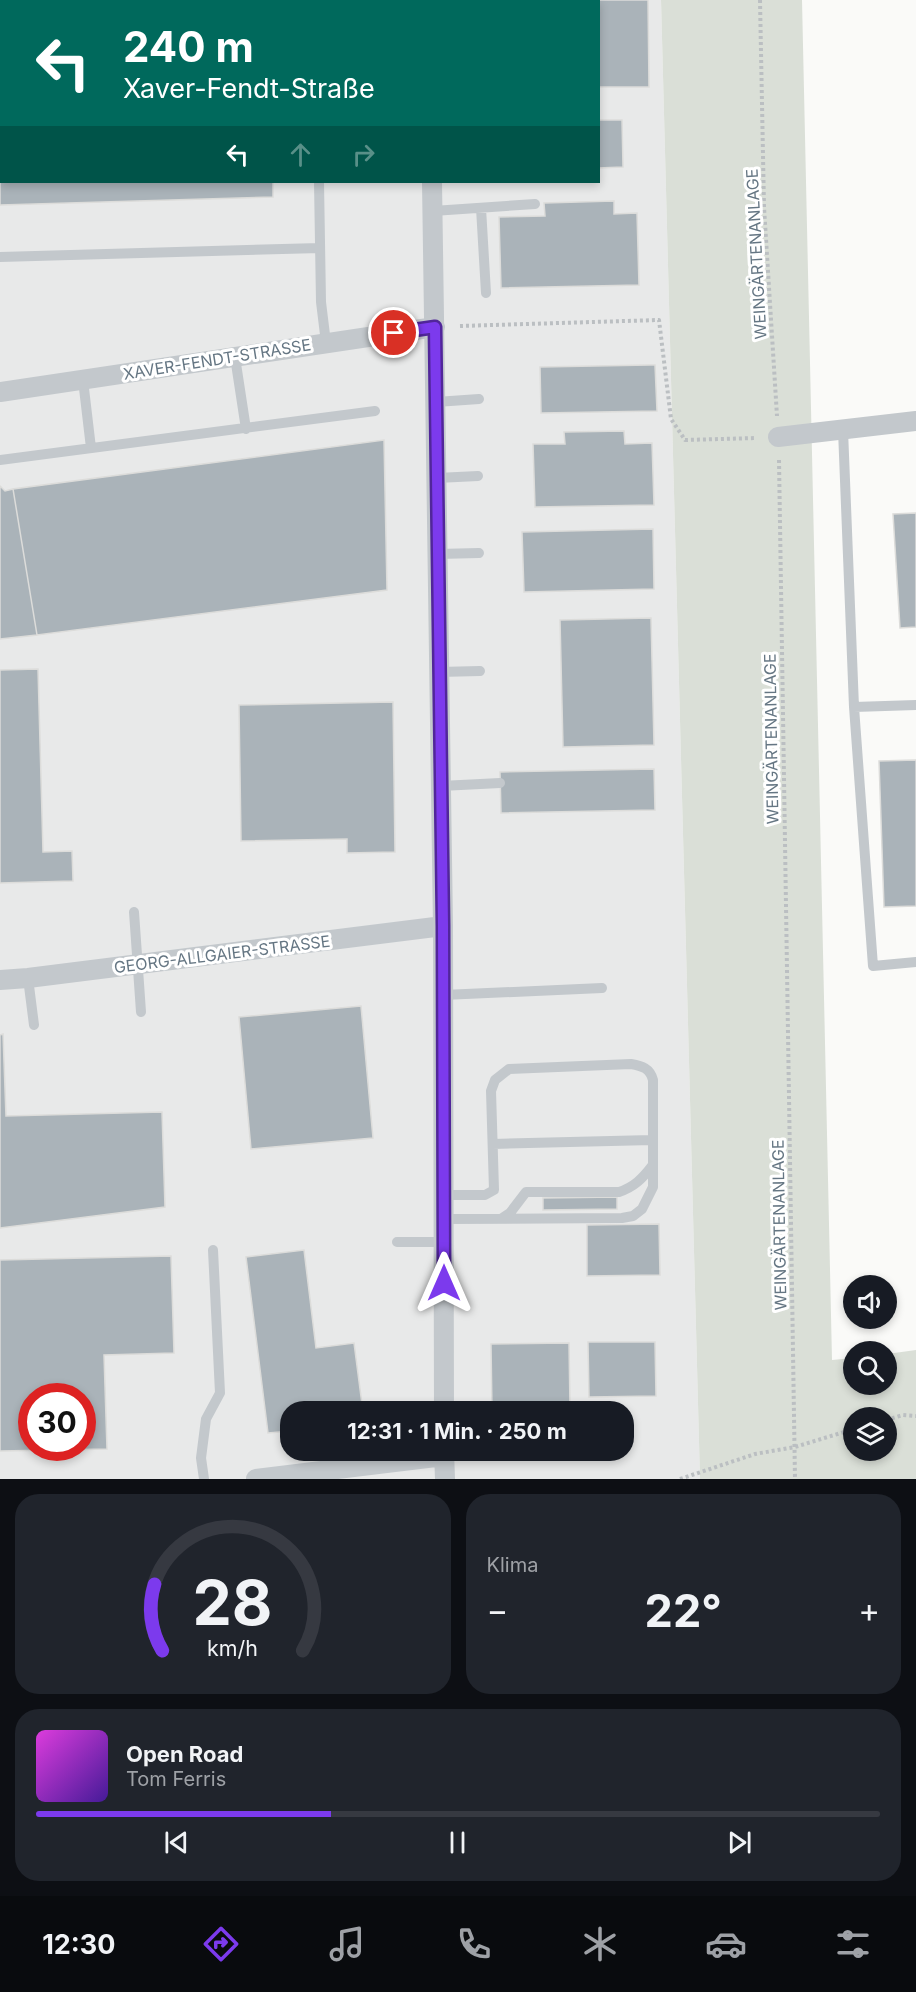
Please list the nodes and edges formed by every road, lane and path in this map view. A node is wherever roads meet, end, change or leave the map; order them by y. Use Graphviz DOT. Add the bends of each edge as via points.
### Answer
graph roads {
  1 [pos="760,0"];
  2 [pos="319,183"];
  3 [pos="432,183"];
  4 [pos="535,204"];
  5 [pos="481,208"];
  6 [pos="433,211"];
  7 [pos="320,248"];
  8 [pos="0,257"];
  9 [pos="486,294"];
  10 [pos="460,326"];
  11 [pos="435,327"];
  12 [pos="326,343"];
  13 [pos="235,357"];
  14 [pos="82,380"];
  15 [pos="0,392"];
  16 [pos="479,399"];
  17 [pos="436,402"];
  18 [pos="375,411"];
  19 [pos="916,421"];
  20 [pos="246,429"];
  21 [pos="843,430"];
  22 [pos="778,437"];
  23 [pos="91,448"];
  24 [pos="0,460"];
  25 [pos="478,476"];
  26 [pos="437,478"];
  27 [pos="479,553"];
  28 [pos="438,554"];
  29 [pos="480,671"];
  30 [pos="440,672"];
  31 [pos="916,705"];
  32 [pos="854,706"];
  33 [pos="500,783"];
  34 [pos="441,786"];
  35 [pos="134,912"];
  36 [pos="443,926"];
  37 [pos="916,962"];
  38 [pos="136,964"];
  39 [pos="28,978"];
  40 [pos="0,980"];
  41 [pos="602,988"];
  42 [pos="443,995"];
  43 [pos="141,1012"];
  44 [pos="34,1025"];
  45 [pos="652,1140"];
  46 [pos="494,1144"];
  47 [pos="652,1166"];
  48 [pos="444,1195"];
  49 [pos="444,1219"];
  50 [pos="501,1219"];
  51 [pos="397,1242"];
  52 [pos="444,1242"];
  53 [pos="213,1250"];
  54 [pos="444,1401"];
  55 [pos="916,1416"];
  56 [pos="897,1417"];
  57 [pos="843,1432"];
  58 [pos="795,1447"];
  59 [pos="359,1461"];
  60 [pos="444,1461"];
  61 [pos="204,1479"];
  62 [pos="256,1479"];
  63 [pos="445,1479"];
  64 [pos="680,1479"];
  65 [pos="795,1479"];
  1 -- 22 [label="path, WEINGÄRTENANLAGE" via="764,207"];
  2 -- 7 [label="lane"];
  3 -- 6 [label="street"];
  4 -- 5 [label="lane"];
  5 -- 6 [label="lane"];
  5 -- 9 [label="lane"];
  6 -- 11 [label="street"];
  7 -- 8 [label="lane"];
  7 -- 12 [label="lane"];
  10 -- 22 [label="path" via="659,320 672,419 685,440"];
  11 -- 12 [label="street, XAVER-FENDT-STRASSE"];
  11 -- 17 [label="street"];
  12 -- 13 [label="street, XAVER-FENDT-STRASSE"];
  13 -- 14 [label="street, XAVER-FENDT-STRASSE"];
  13 -- 20 [label="lane"];
  14 -- 15 [label="street, XAVER-FENDT-STRASSE"];
  14 -- 23 [label="lane"];
  16 -- 17 [label="lane"];
  17 -- 26 [label="street"];
  18 -- 20 [label="lane"];
  19 -- 21 [label="street"];
  20 -- 23 [label="lane"];
  21 -- 22 [label="street"];
  21 -- 32 [label="lane"];
  22 -- 58 [label="path, WEINGÄRTENANLAGE"];
  23 -- 24 [label="lane"];
  25 -- 26 [label="lane"];
  26 -- 28 [label="street"];
  27 -- 28 [label="lane"];
  28 -- 30 [label="street"];
  29 -- 30 [label="lane"];
  30 -- 34 [label="street"];
  31 -- 32 [label="lane"];
  32 -- 37 [label="lane" via="873,966"];
  33 -- 34 [label="lane"];
  34 -- 36 [label="street"];
  35 -- 38 [label="lane"];
  36 -- 38 [label="street, GEORG-ALLGAIER-STRASSE"];
  36 -- 42 [label="street"];
  38 -- 39 [label="street, GEORG-ALLGAIER-STRASSE"];
  38 -- 43 [label="lane"];
  39 -- 40 [label="street, GEORG-ALLGAIER-STRASSE"];
  39 -- 44 [label="lane"];
  41 -- 42 [label="lane"];
  42 -- 48 [label="street"];
  45 -- 46 [label="lane"];
  45 -- 46 [label="lane" via="653,1080 646,1068 631,1064 509,1068 492,1085"];
  45 -- 47 [label="lane"];
  46 -- 48 [label="lane" via="494,1190 485,1195"];
  47 -- 50 [label="lane" via="637,1184 619,1192 526,1192"];
  47 -- 50 [label="lane" via="650,1197 633,1216"];
  48 -- 49 [label="street"];
  49 -- 50 [label="lane"];
  49 -- 52 [label="street"];
  51 -- 52 [label="lane"];
  52 -- 54 [label="street"];
  53 -- 61 [label="lane" via="220,1393 206,1419 201,1458"];
  55 -- 56 [label="path"];
  57 -- 58 [label="path"];
  58 -- 64 [label="path" via="755,1454"];
  58 -- 65 [label="path, WEINGÄRTENANLAGE"];
  59 -- 62 [label="street"];
  60 -- 63 [label="street"];
}
